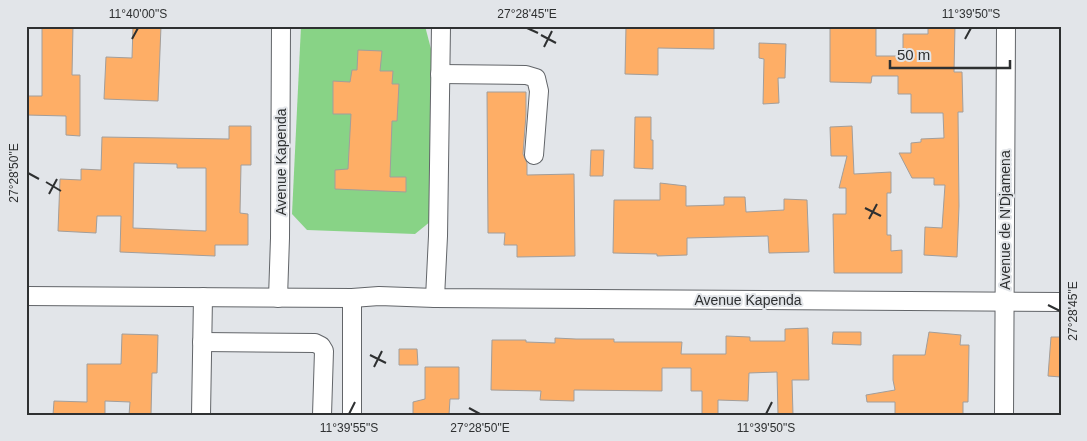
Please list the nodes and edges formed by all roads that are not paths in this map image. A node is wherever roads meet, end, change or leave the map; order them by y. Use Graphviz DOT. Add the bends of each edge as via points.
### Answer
graph roads {
  1 [pos="281,26"];
  2 [pos="441,26"];
  3 [pos="1006,26"];
  4 [pos="440,74"];
  5 [pos="534,155"];
  6 [pos="26,296"];
  7 [pos="203,297"];
  8 [pos="278,298"];
  9 [pos="352,298"];
  10 [pos="435,298"];
  11 [pos="1004,302"];
  12 [pos="1061,302"];
  13 [pos="202,342"];
  14 [pos="200,415"];
  15 [pos="322,415"];
  16 [pos="352,415"];
  17 [pos="1004,415"];
  1 -- 8 [label="street, Avenue Kapenda"];
  2 -- 4 [label="street"];
  3 -- 11 [label="street, Avenue de N'Djamena"];
  4 -- 5 [label="street" via="526,75 536,78"];
  4 -- 10 [label="street"];
  6 -- 7 [label="street, Avenue Kapenda"];
  7 -- 8 [label="street, Avenue Kapenda"];
  7 -- 13 [label="street"];
  8 -- 9 [label="street, Avenue Kapenda"];
  9 -- 10 [label="street, Avenue Kapenda"];
  9 -- 16 [label="street"];
  10 -- 11 [label="street, Avenue Kapenda"];
  11 -- 12 [label="street, Avenue Kapenda"];
  11 -- 17 [label="street, Avenue de N'Djamena"];
  13 -- 14 [label="street"];
  13 -- 15 [label="street" via="315,343 321,346 324,352"];
}
